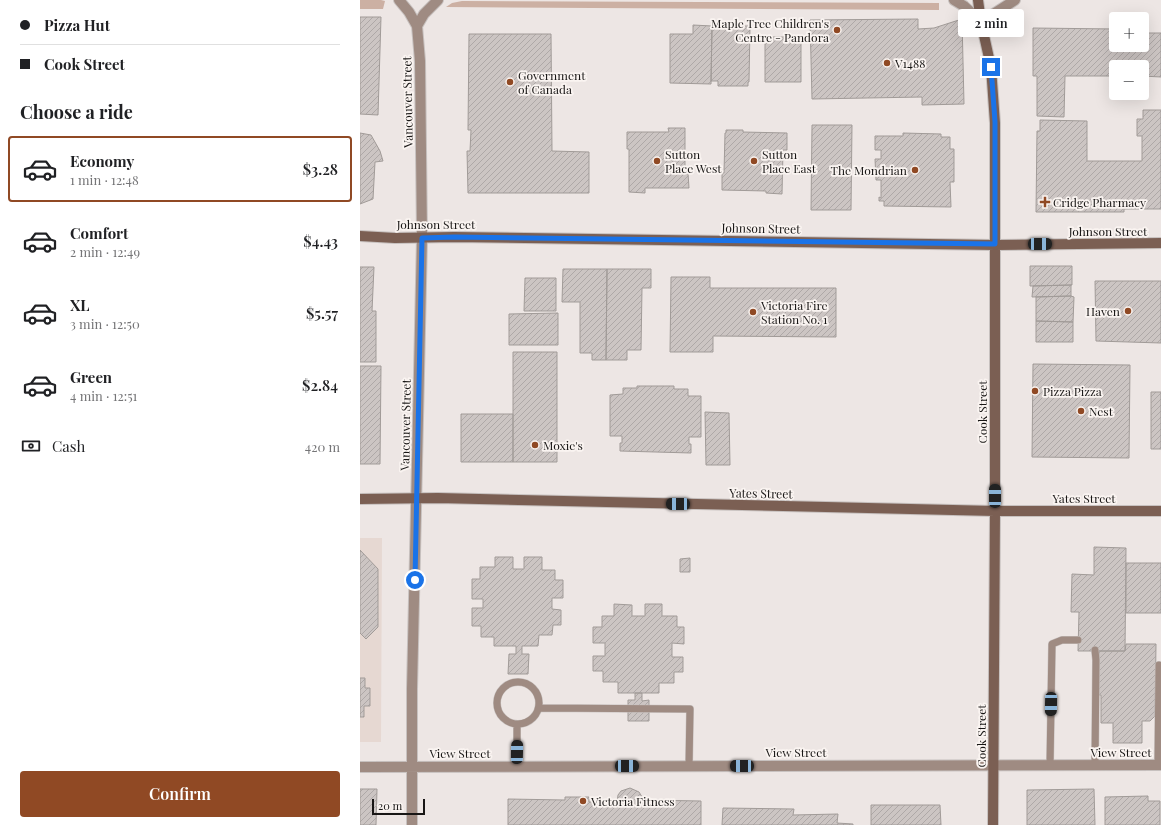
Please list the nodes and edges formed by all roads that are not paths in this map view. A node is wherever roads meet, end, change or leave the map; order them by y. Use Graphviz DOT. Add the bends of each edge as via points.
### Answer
graph roads {
  1 [pos="399,0"];
  2 [pos="438,0"];
  3 [pos="954,0"];
  4 [pos="978,0"];
  5 [pos="1015,0"];
  6 [pos="981,22"];
  7 [pos="417,26"];
  8 [pos="360,236"];
  9 [pos="422,238"];
  10 [pos="1161,243"];
  11 [pos="995,244"];
  12 [pos="417,498"];
  13 [pos="360,499"];
  14 [pos="995,511"];
  15 [pos="1161,511"];
  16 [pos="1078,640"];
  17 [pos="1094,650"];
  18 [pos="1159,665"];
  19 [pos="539,708"];
  20 [pos="517,725"];
  21 [pos="994,765"];
  22 [pos="1050,765"];
  23 [pos="1095,765"];
  24 [pos="1160,765"];
  25 [pos="411,766"];
  26 [pos="517,766"];
  27 [pos="689,766"];
  28 [pos="360,767"];
  29 [pos="412,825"];
  30 [pos="993,825"];
  1 -- 7 [label="street"];
  2 -- 7 [label="street" via="424,14"];
  3 -- 6 [label="street"];
  4 -- 6 [label="main road, Cook Street"];
  5 -- 6 [label="street"];
  6 -- 11 [label="main road, Cook Street" via="991,67 995,122"];
  7 -- 9 [label="street, Vancouver Street" via="420,61"];
  8 -- 9 [label="main road, Johnson Street"];
  9 -- 11 [label="main road, Johnson Street"];
  9 -- 12 [label="street, Vancouver Street"];
  10 -- 11 [label="main road, Johnson Street"];
  11 -- 14 [label="main road, Cook Street"];
  12 -- 13 [label="main road, Yates Street"];
  12 -- 14 [label="main road, Yates Street"];
  12 -- 25 [label="street, Vancouver Street"];
  14 -- 15 [label="main road, Yates Street"];
  14 -- 21 [label="main road, Cook Street"];
  16 -- 22 [label="lane" via="1062,640 1052,644"];
  17 -- 23 [label="lane"];
  18 -- 24 [label="lane"];
  19 -- 20 [label="lane" via="530,721"];
  19 -- 20 [label="lane" via="539,697 531,686 518,682 504,687 497,700 499,714"];
  19 -- 27 [label="lane" via="690,709"];
  20 -- 26 [label="lane"];
  21 -- 22 [label="street, View Street"];
  21 -- 27 [label="street, View Street"];
  21 -- 30 [label="main road, Cook Street"];
  22 -- 23 [label="street, View Street"];
  23 -- 24 [label="street, View Street"];
  25 -- 26 [label="street, View Street"];
  25 -- 28 [label="street, View Street"];
  25 -- 29 [label="street, Vancouver Street"];
  26 -- 27 [label="street, View Street"];
}
